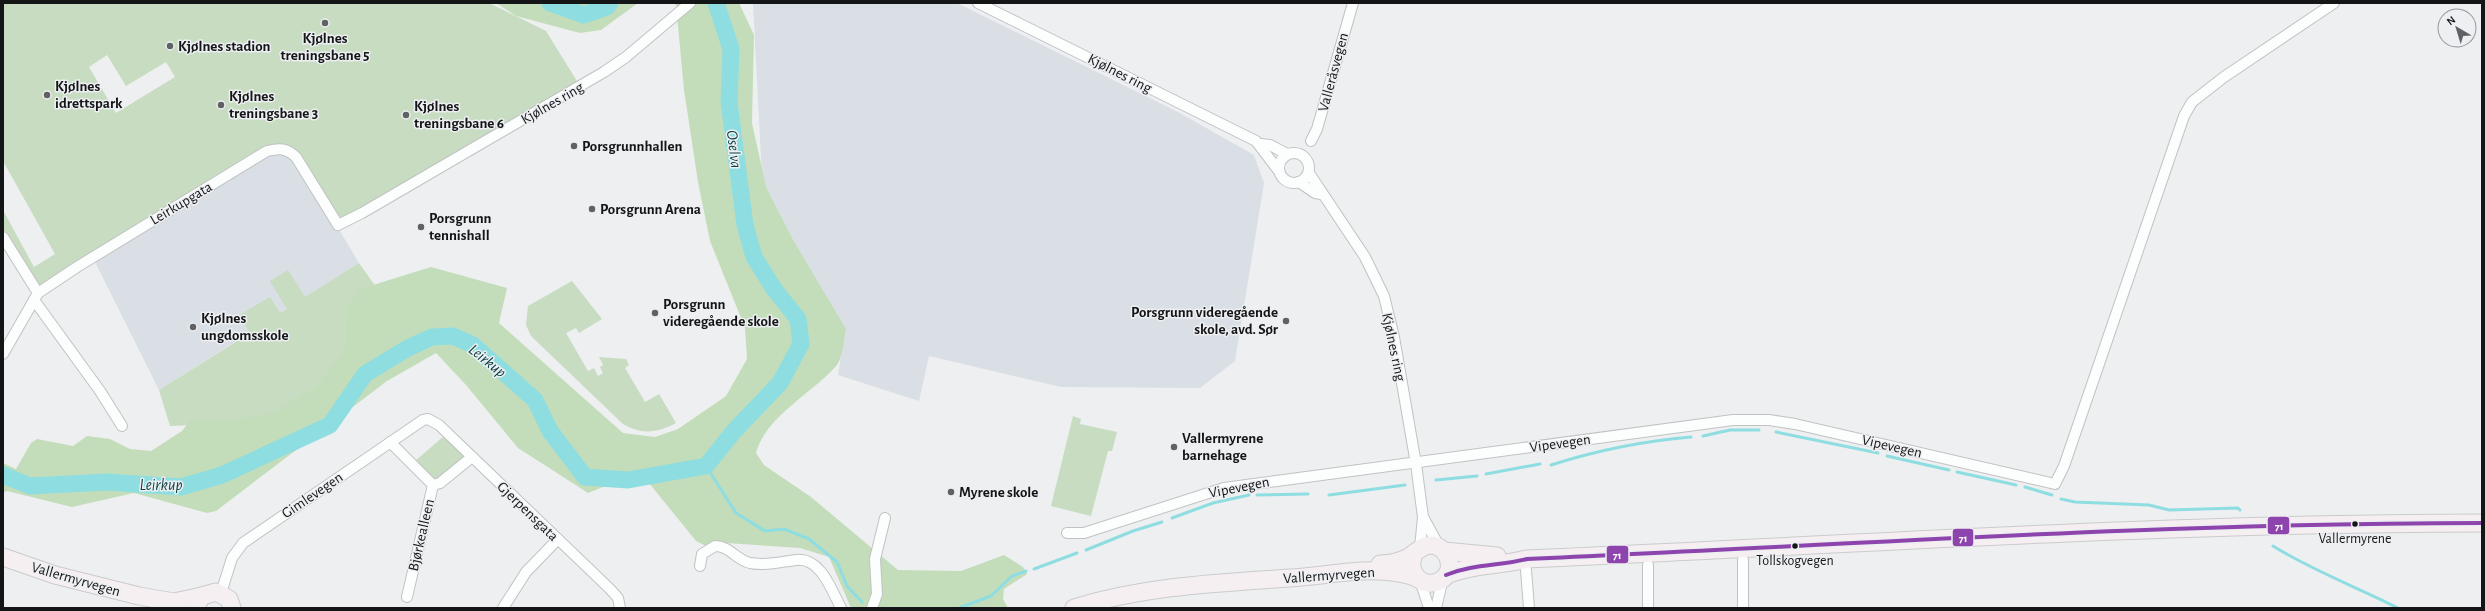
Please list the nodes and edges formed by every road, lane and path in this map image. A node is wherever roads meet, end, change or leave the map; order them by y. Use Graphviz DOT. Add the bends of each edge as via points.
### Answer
graph roads {
  1 [pos="690,3"];
  2 [pos="978,3"];
  3 [pos="1353,3"];
  4 [pos="2334,3"];
  5 [pos="1311,141"];
  6 [pos="1261,144"];
  7 [pos="1287,154"];
  8 [pos="1278,170"];
  9 [pos="1309,173"];
  10 [pos="1299,182"];
  11 [pos="1321,194"];
  12 [pos="362,213"];
  13 [pos="3,238"];
  14 [pos="36,296"];
  15 [pos="3,354"];
  16 [pos="428,419"];
  17 [pos="122,426"];
  18 [pos="390,442"];
  19 [pos="472,457"];
  20 [pos="1416,464"];
  21 [pos="432,484"];
  22 [pos="1423,516"];
  23 [pos="884,518"];
  24 [pos="2482,523"];
  25 [pos="1067,532"];
  26 [pos="558,539"];
  27 [pos="1442,549"];
  28 [pos="1417,551"];
  29 [pos="3,557"];
  30 [pos="1743,560"];
  31 [pos="1527,565"];
  32 [pos="1648,565"];
  33 [pos="700,566"];
  34 [pos="1445,576"];
  35 [pos="1418,579"];
  36 [pos="1241,580"];
  37 [pos="1130,596"];
  38 [pos="407,597"];
  39 [pos="199,602"];
  40 [pos="231,603"];
  41 [pos="179,605"];
  42 [pos="503,608"];
  43 [pos="620,608"];
  44 [pos="841,608"];
  45 [pos="872,608"];
  46 [pos="1074,608"];
  47 [pos="1101,608"];
  48 [pos="1429,608"];
  49 [pos="1436,608"];
  50 [pos="1529,608"];
  51 [pos="1648,608"];
  52 [pos="1743,608"];
  1 -- 12 [label="street, Kjølnes ring" via="626,57 604,72"];
  2 -- 6 [label="street, Kjølnes ring"];
  3 -- 5 [label="street, Valleråsvegen"];
  4 -- 20 [label="street, Vipevegen" via="2224,77 2192,102 2184,116 2064,466 2054,484 1834,432 1751,419 1717,421"];
  6 -- 7 [label="street, Kjølnes ring" via="1270,145"];
  6 -- 8 [label="street"];
  7 -- 8 [label="street" via="1279,162"];
  7 -- 9 [label="street" via="1304,156 1308,162"];
  8 -- 10 [label="street" via="1286,180 1292,183"];
  9 -- 10 [label="street"];
  9 -- 11 [label="street, Kjølnes ring"];
  10 -- 11 [label="street, Kjølnes ring"];
  11 -- 20 [label="street, Kjølnes ring" via="1338,213 1365,257 1384,296 1394,336"];
  12 -- 14 [label="street, Leirkupgata" via="338,225 296,157 288,150 277,148 267,151 174,207"];
  13 -- 14 [label="street"];
  14 -- 15 [label="street, Leirkupgata"];
  14 -- 17 [label="street"];
  16 -- 18 [label="street, Gimlevegen"];
  16 -- 19 [label="street, Gjerpensgata" via="439,425"];
  18 -- 21 [label="street, Bjørkealleen"];
  18 -- 40 [label="street, Gimlevegen" via="243,543 232,558"];
  19 -- 21 [label="street" via="440,483"];
  19 -- 26 [label="street, Gjerpensgata"];
  20 -- 22 [label="street, Kjølnes ring"];
  20 -- 25 [label="street, Vipevegen" via="1224,488 1084,533"];
  21 -- 38 [label="street, Bjørkealleen"];
  22 -- 27 [label="street, Kjølnes ring"];
  22 -- 28 [label="street, Kjølnes ring"];
  23 -- 45 [label="street" via="874,559 877,594"];
  24 -- 31 [label="main road" via="2374,523 2185,529"];
  26 -- 42 [label="street" via="526,572"];
  26 -- 43 [label="street, Gjerpensgata" via="614,593"];
  27 -- 28 [label="main road" via="1428,545"];
  27 -- 31 [label="main road"];
  27 -- 34 [label="main road" via="1449,562"];
  28 -- 35 [label="main road" via="1411,567"];
  28 -- 36 [label="main road, Vallermyrvegen" via="1386,564 1291,570"];
  29 -- 41 [label="main road, Vallermyrvegen" via="94,586"];
  30 -- 52 [label="street"];
  31 -- 34 [label="main road" via="1511,563 1468,567"];
  31 -- 50 [label="street"];
  32 -- 51 [label="street"];
  33 -- 44 [label="street" via="702,554 715,546 728,548 747,562 759,564 803,560 818,569"];
  34 -- 35 [label="main road" via="1432,583"];
  34 -- 49 [label="street"];
  35 -- 36 [label="main road, Vallermyrvegen" via="1387,571"];
  35 -- 48 [label="street"];
  36 -- 37 [label="main road, Vallermyrvegen" via="1183,586"];
  37 -- 46 [label="main road, Vallermyrvegen"];
  37 -- 47 [label="main road, Vallermyrvegen"];
  39 -- 40 [label="main road, Vallermyrvegen" via="211,592"];
  39 -- 41 [label="main road, Vallermyrvegen"];
}
